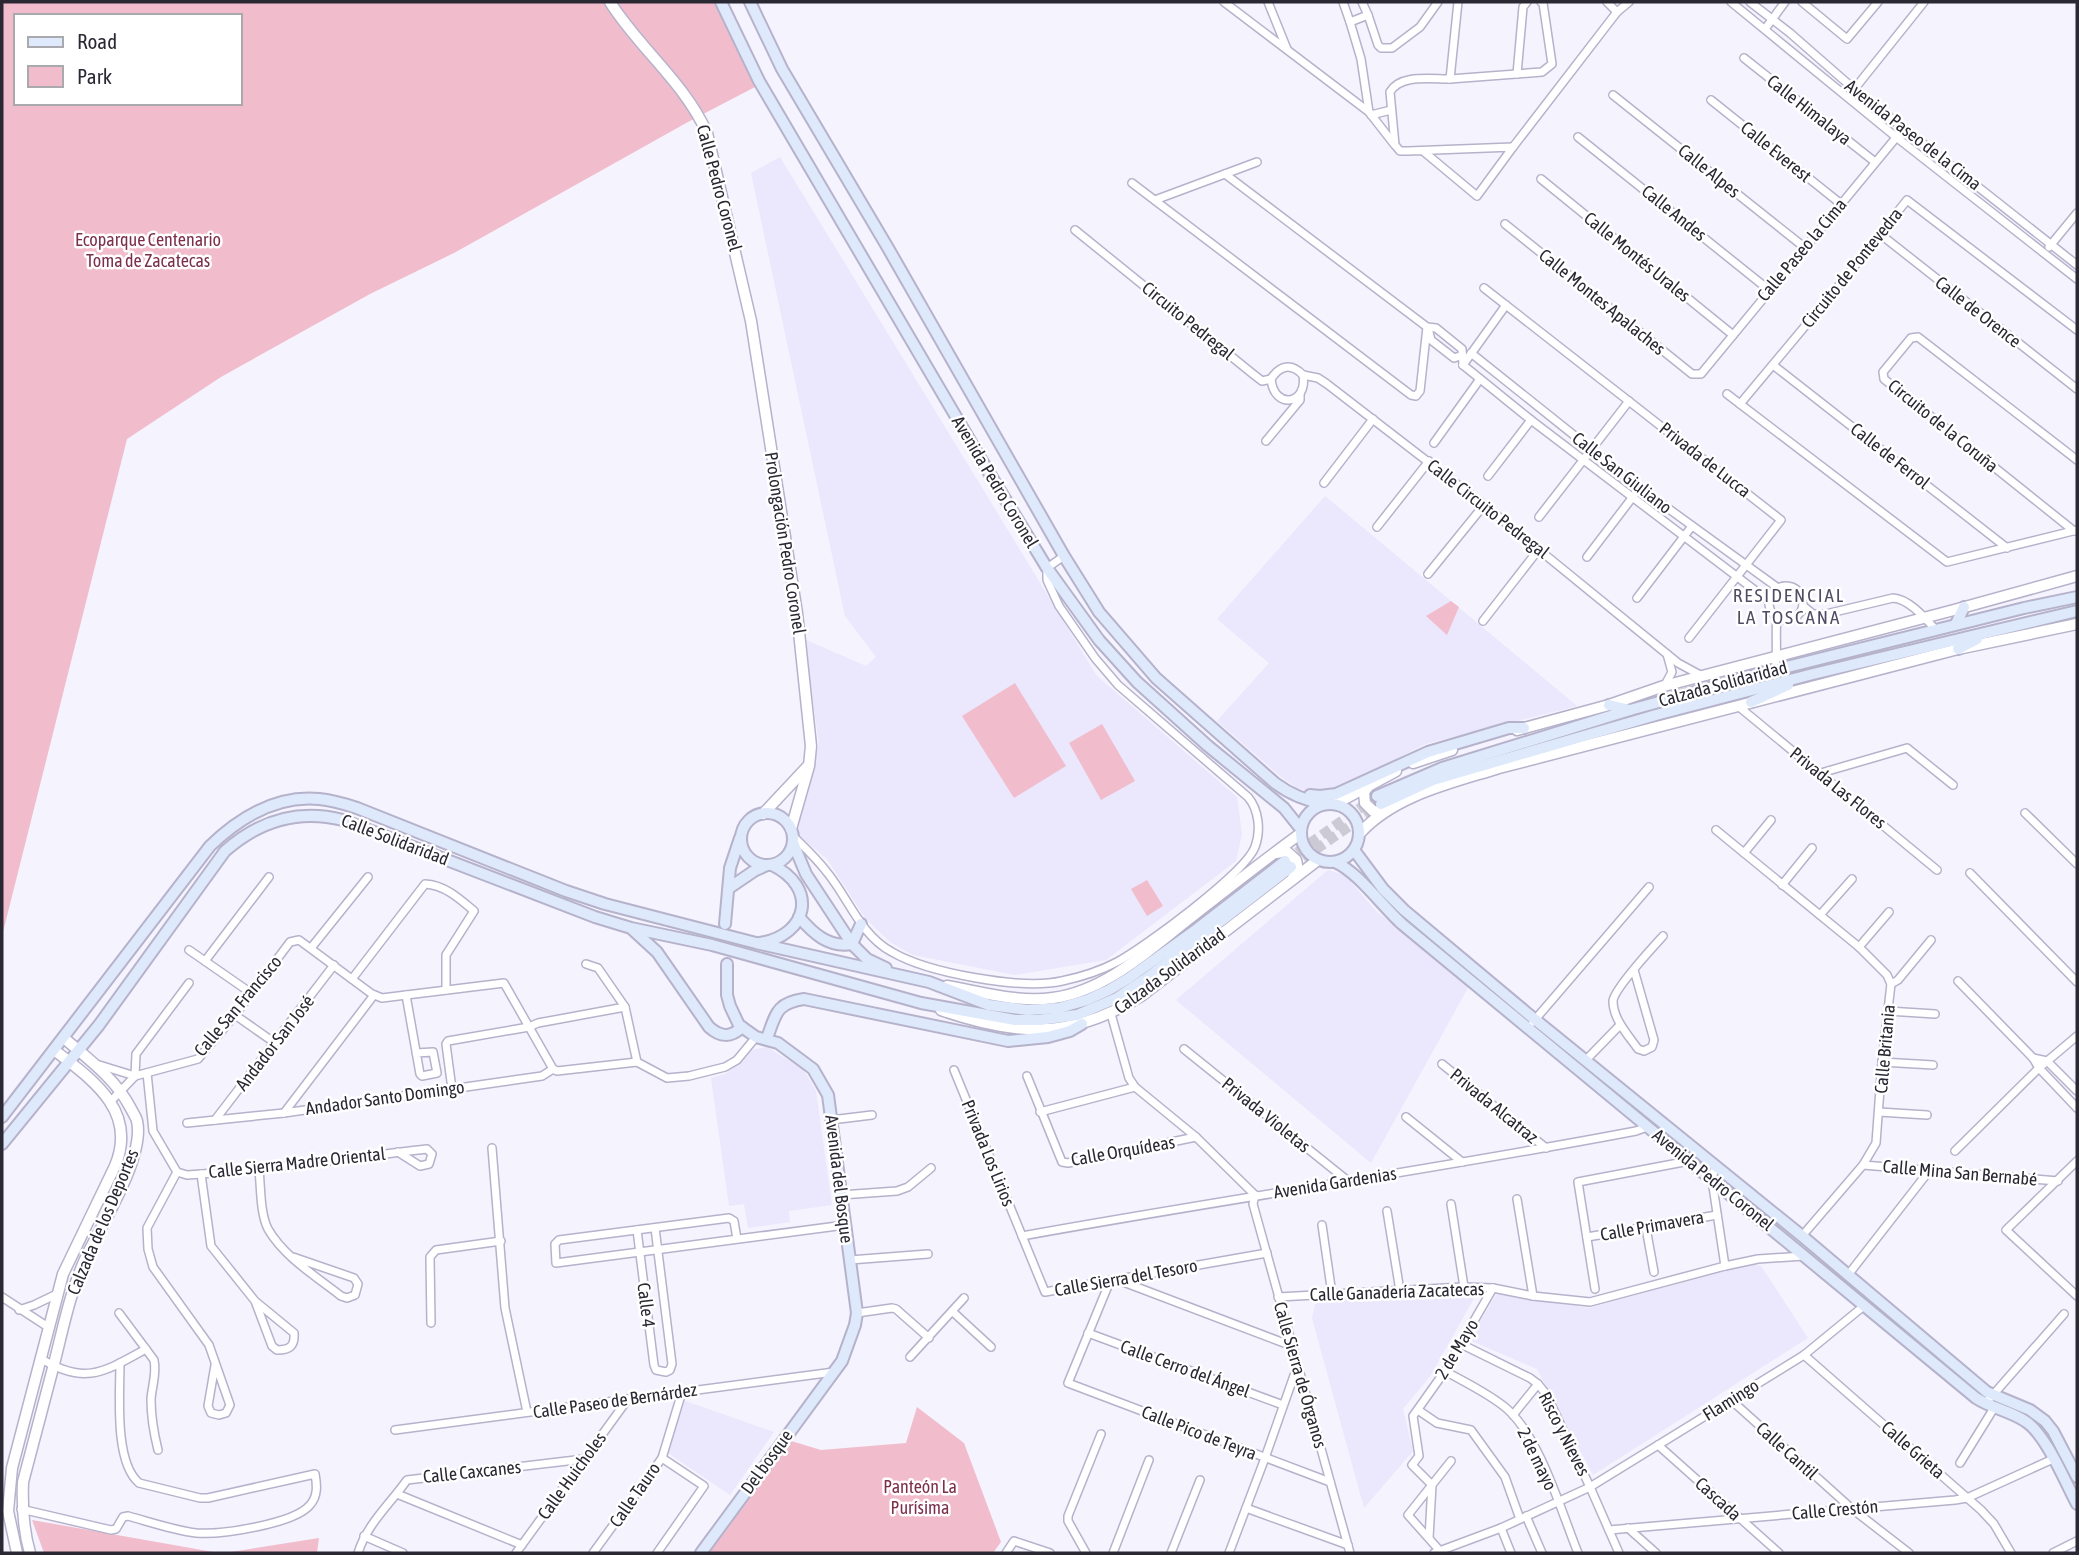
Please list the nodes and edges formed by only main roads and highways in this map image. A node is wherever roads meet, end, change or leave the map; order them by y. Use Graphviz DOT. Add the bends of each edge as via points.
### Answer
graph roads {
  1 [pos="721,2"];
  2 [pos="750,2"];
  3 [pos="2077,597"];
  4 [pos="1965,607"];
  5 [pos="2077,611"];
  6 [pos="1956,624"];
  7 [pos="1991,632"];
  8 [pos="1958,649"];
  9 [pos="1745,666"];
  10 [pos="1813,674"];
  11 [pos="1754,675"];
  12 [pos="1751,702"];
  13 [pos="1609,705"];
  14 [pos="1630,710"];
  15 [pos="1524,728"];
  16 [pos="1214,730"];
  17 [pos="1330,804"];
  18 [pos="1300,831"];
  19 [pos="742,832"];
  20 [pos="792,836"];
  21 [pos="1354,850"];
  22 [pos="1335,862"];
  23 [pos="770,865"];
  24 [pos="729,888"];
  25 [pos="799,917"];
  26 [pos="725,924"];
  27 [pos="861,924"];
  28 [pos="631,928"];
  29 [pos="756,943"];
  30 [pos="852,944"];
  31 [pos="727,964"];
  32 [pos="911,979"];
  33 [pos="929,982"];
  34 [pos="921,1003"];
  35 [pos="1532,1023"];
  36 [pos="1082,1024"];
  37 [pos="741,1027"];
  38 [pos="761,1037"];
  39 [pos="2,1117"];
  40 [pos="2,1144"];
  41 [pos="1918,1342"];
  42 [pos="834,1372"];
  43 [pos="2077,1477"];
  44 [pos="2077,1504"];
  45 [pos="701,1553"];
  1 -- 18 [label="main road, Avenida Pedro Coronel" via="759,82 1047,568 1099,640 1152,697 1284,808"];
  2 -- 16 [label="main road, Avenida Pedro Coronel" via="782,69 1099,612 1156,678"];
  3 -- 6 [label="main road, Calzada Solidaridad"];
  4 -- 6 [label="main road"];
  5 -- 7 [label="main road, Calzada Solidaridad"];
  6 -- 11 [label="main road, Calzada Solidaridad"];
  7 -- 8 [label="main road"];
  7 -- 10 [label="main road, Calzada Solidaridad"];
  9 -- 11 [label="main road"];
  10 -- 12 [label="main road"];
  10 -- 14 [label="main road, Calzada Solidaridad" via="1471,768 1381,804 1406,782 1442,768"];
  11 -- 14 [label="main road, Calzada Solidaridad"];
  13 -- 14 [label="main road"];
  15 -- 16 [label="main road" via="1435,749 1343,792 1321,796 1287,786 1226,734"];
  16 -- 17 [label="main road, Avenida Pedro Coronel" via="1283,790"];
  17 -- 18 [label="main road" via="1309,813"];
  17 -- 21 [label="main road" via="1350,811 1359,825"];
  18 -- 22 [label="main road" via="1305,847 1318,860"];
  19 -- 20 [label="main road" via="750,820 763,814 777,815"];
  19 -- 23 [label="main road" via="745,852 755,862"];
  19 -- 24 [label="main road" via="730,868"];
  20 -- 23 [label="main road" via="786,857"];
  20 -- 30 [label="main road" via="806,874"];
  21 -- 22 [label="main road"];
  21 -- 35 [label="main road, Avenida Pedro Coronel" via="1404,910"];
  22 -- 35 [label="main road, Avenida Pedro Coronel" via="1348,868 1387,911"];
  23 -- 24 [label="main road"];
  23 -- 25 [label="main road" via="794,879 802,901"];
  24 -- 26 [label="main road"];
  25 -- 29 [label="main road" via="783,936"];
  25 -- 30 [label="main road" via="821,939"];
  27 -- 30 [label="main road"];
  28 -- 34 [label="main road, Calle Solidaridad" via="712,945"];
  28 -- 37 [label="main road" via="657,952 709,1027 726,1035"];
  28 -- 40 [label="main road, Calle Solidaridad" via="343,820 317,815 287,817 253,831 225,851 99,1026"];
  29 -- 32 [label="main road, Calle Solidaridad"];
  29 -- 39 [label="main road, Calle Solidaridad" via="566,891 345,804 317,798 283,802 246,816 210,846"];
  30 -- 32 [label="main road" via="867,959"];
  31 -- 37 [label="main road" via="730,1006"];
  32 -- 33 [label="main road, Calle Solidaridad"];
  33 -- 34 [label="main road, Calzada Solidaridad" via="989,1005 1027,1010 1074,1004 1129,978 1288,864 1132,989 1090,1011 1015,1020"];
  35 -- 41 [label="main road, Avenida Pedro Coronel" via="1647,1127"];
  35 -- 41 [label="main road, Avenida Pedro Coronel" via="1586,1060 1802,1236"];
  36 -- 38 [label="main road" via="1048,1037 1008,1041 804,999 790,1001 777,1011"];
  37 -- 38 [label="main road, Avenida del Bosque"];
  38 -- 42 [label="main road, Avenida del Bosque" via="778,1043 813,1069 828,1095 857,1313"];
  41 -- 43 [label="main road, Avenida Pedro Coronel" via="1987,1392 2031,1410 2045,1421"];
  41 -- 44 [label="main road, Avenida Pedro Coronel" via="1990,1406 2037,1430"];
  42 -- 45 [label="main road, Del bosque"];
}
